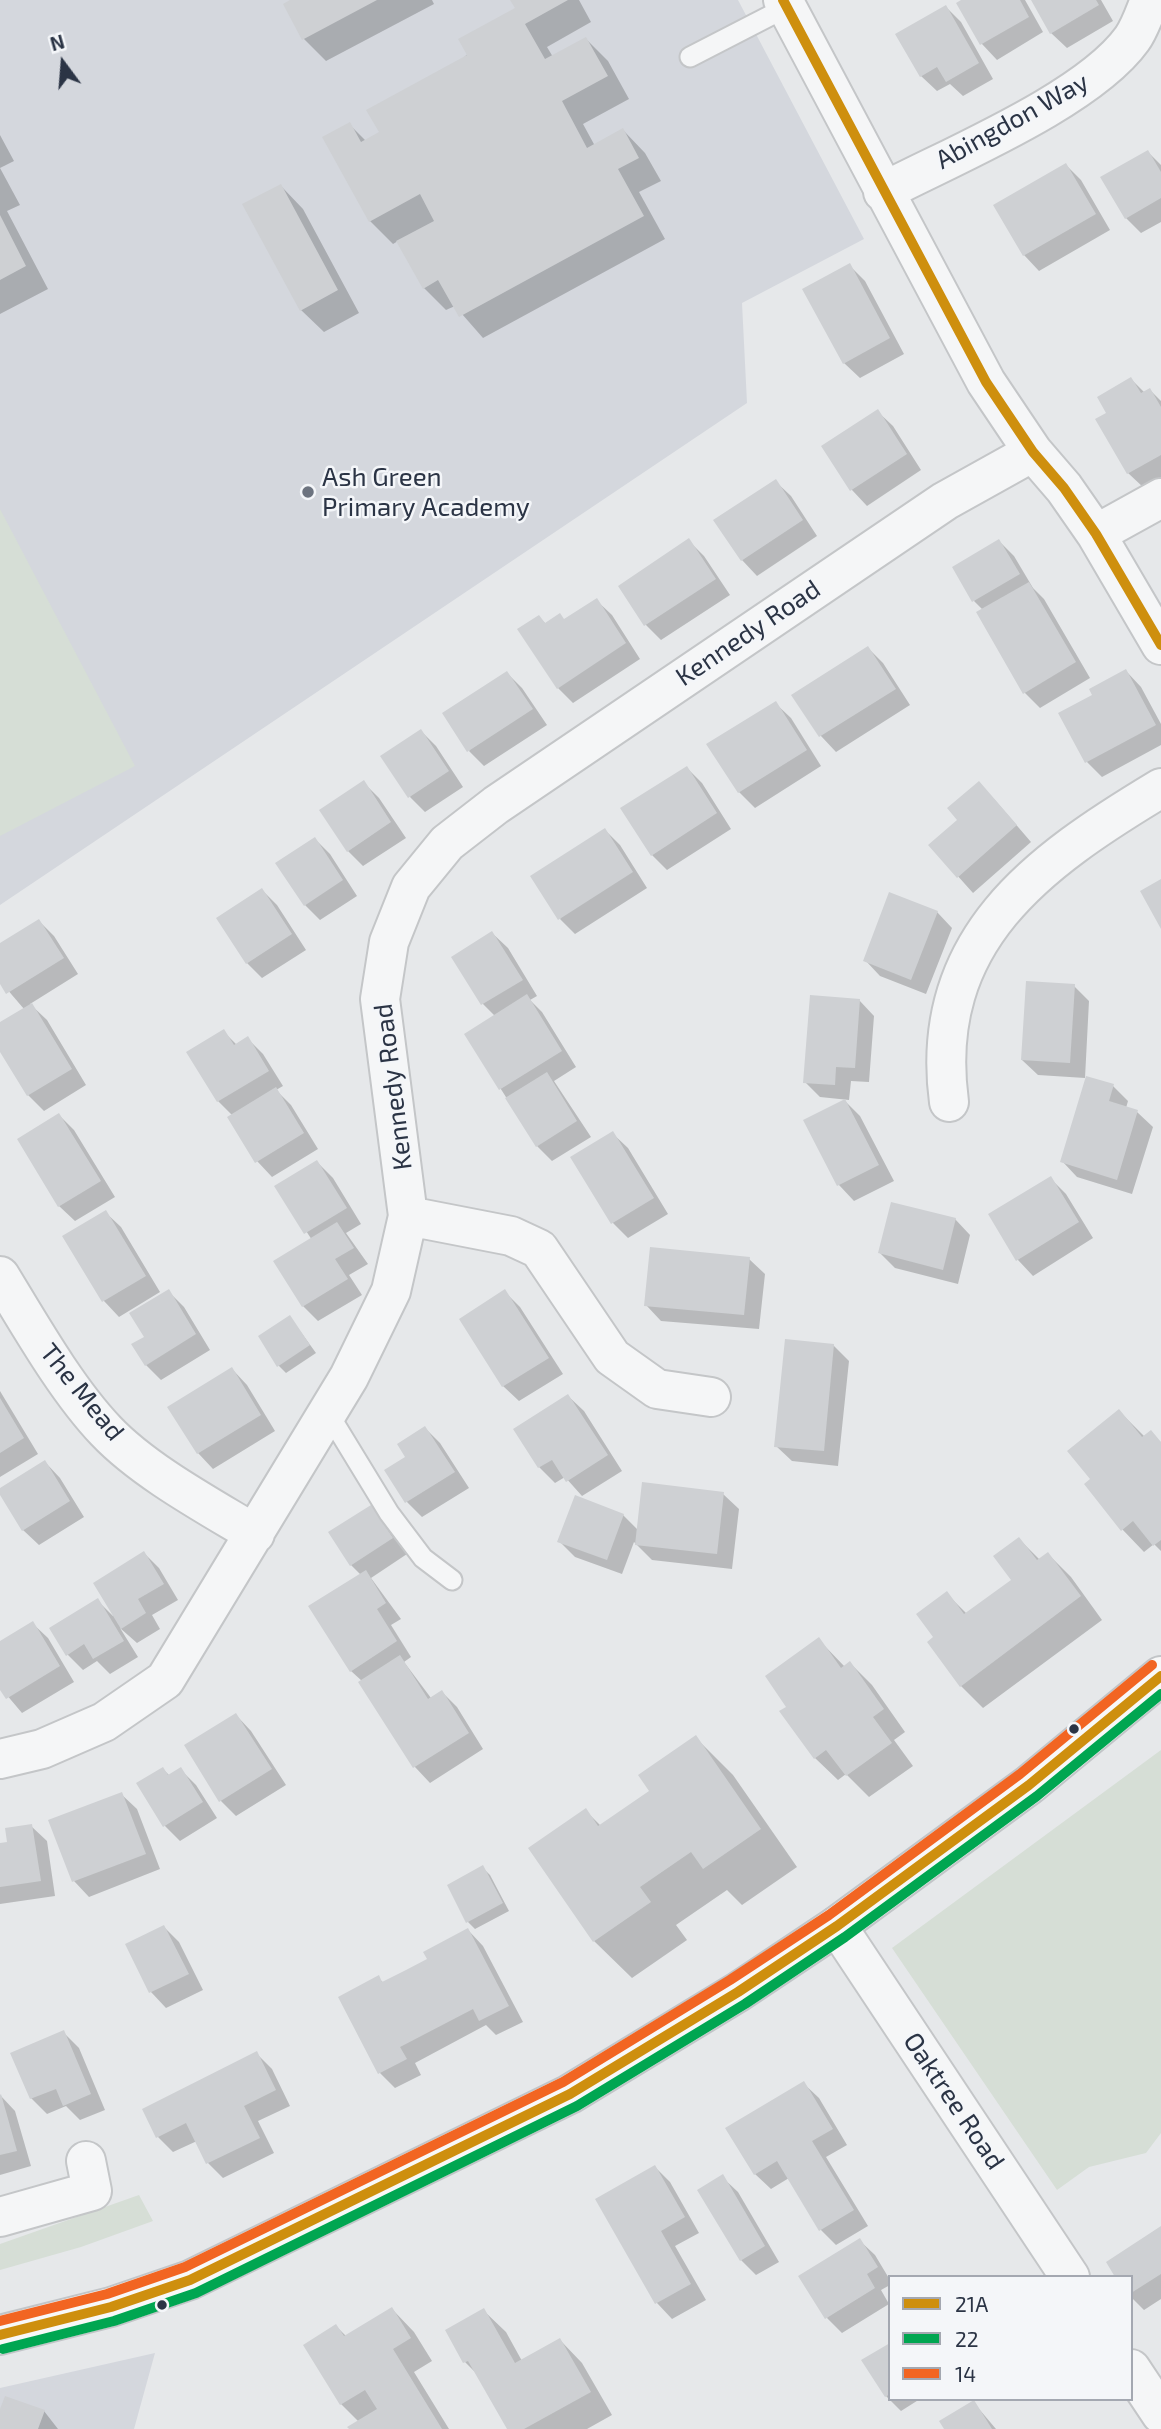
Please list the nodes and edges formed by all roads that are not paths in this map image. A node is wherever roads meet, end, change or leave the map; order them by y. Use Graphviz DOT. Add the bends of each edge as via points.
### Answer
graph roads {
  1 [pos="1150,0"];
  2 [pos="785,4"];
  3 [pos="690,57"];
  4 [pos="883,192"];
  5 [pos="1033,452"];
  6 [pos="1161,498"];
  7 [pos="1096,534"];
  8 [pos="1161,645"];
  9 [pos="1161,788"];
  10 [pos="950,1102"];
  11 [pos="408,1216"];
  12 [pos="0,1276"];
  13 [pos="711,1397"];
  14 [pos="328,1413"];
  15 [pos="256,1534"];
  16 [pos="452,1580"];
  17 [pos="1161,1676"];
  18 [pos="0,1759"];
  19 [pos="837,1926"];
  20 [pos="86,2161"];
  21 [pos="0,2217"];
  22 [pos="1069,2275"];
  23 [pos="0,2334"];
  24 [pos="1133,2372"];
  25 [pos="1161,2414"];
  1 -- 4 [label="street, Abingdon Way" via="1133,39 1092,78 1047,108"];
  2 -- 3 [label="lane"];
  2 -- 4 [label="street"];
  4 -- 5 [label="street" via="986,382"];
  5 -- 7 [label="street"];
  5 -- 11 [label="street, Kennedy Road" via="924,515 496,805 447,844 411,887 389,942 380,999"];
  6 -- 7 [label="street"];
  7 -- 8 [label="street"];
  9 -- 10 [label="street" via="1086,834 1012,897 980,938 950,1013 944,1066"];
  11 -- 13 [label="street" via="511,1236 538,1249 612,1357 657,1389"];
  11 -- 14 [label="street, Kennedy Road" via="391,1291"];
  12 -- 15 [label="street, The Mead" via="41,1345 106,1431 178,1488"];
  14 -- 15 [label="street, Kennedy Road"];
  14 -- 16 [label="lane" via="389,1513 423,1558"];
  15 -- 18 [label="street, Kennedy Road" via="165,1680 104,1722 42,1749"];
  17 -- 19 [label="main road" via="1029,1785"];
  19 -- 22 [label="street, Oaktree Road"];
  19 -- 23 [label="main road" via="570,2094 360,2198 190,2280 111,2307"];
  20 -- 21 [label="street" via="92,2191"];
  24 -- 25 [label="street"];
}
